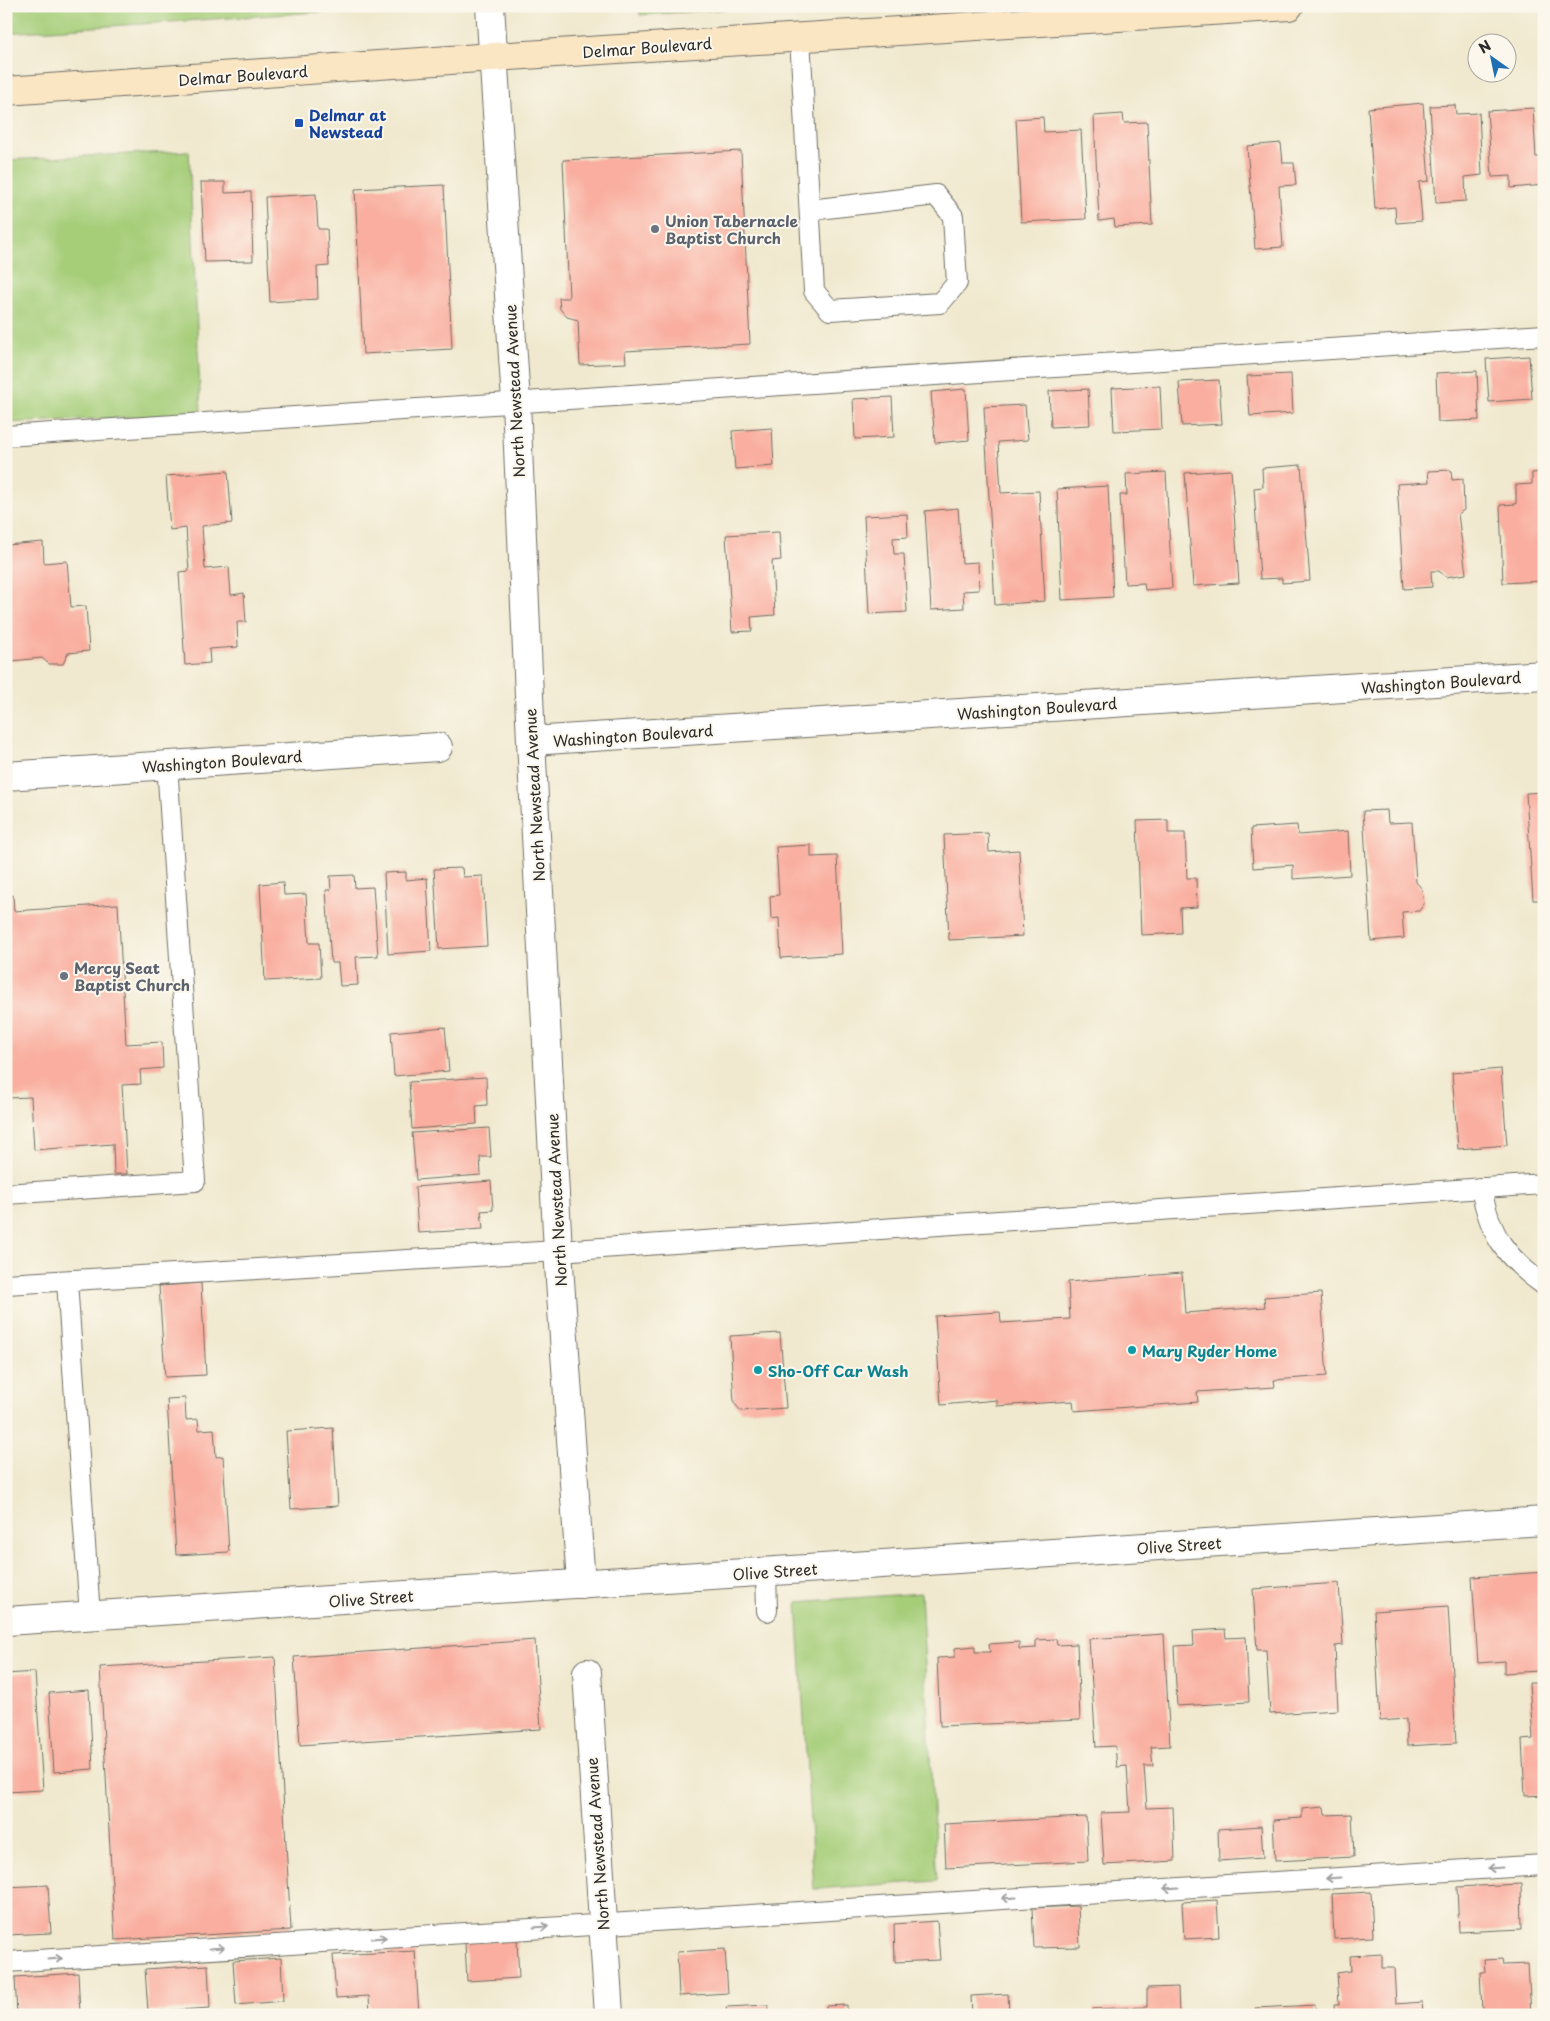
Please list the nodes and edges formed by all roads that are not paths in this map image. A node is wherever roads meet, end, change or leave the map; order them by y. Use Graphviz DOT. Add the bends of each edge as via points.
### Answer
graph roads {
  1 [pos="490,6"];
  2 [pos="1289,6"];
  3 [pos="800,38"];
  4 [pos="493,57"];
  5 [pos="6,91"];
  6 [pos="810,210"];
  7 [pos="1544,335"];
  8 [pos="516,402"];
  9 [pos="6,436"];
  10 [pos="1544,675"];
  11 [pos="531,741"];
  12 [pos="438,747"];
  13 [pos="167,764"];
  14 [pos="6,776"];
  15 [pos="1544,1184"];
  16 [pos="1481,1188"];
  17 [pos="6,1194"];
  18 [pos="558,1251"];
  19 [pos="67,1280"];
  20 [pos="6,1284"];
  21 [pos="1544,1285"];
  22 [pos="1544,1521"];
  23 [pos="766,1572"];
  24 [pos="581,1584"];
  25 [pos="766,1611"];
  26 [pos="90,1616"];
  27 [pos="6,1622"];
  28 [pos="587,1673"];
  29 [pos="1544,1865"];
  30 [pos="602,1924"];
  31 [pos="6,1962"];
  32 [pos="609,2015"];
  1 -- 4 [label="street, North Newstead Avenue"];
  2 -- 3 [label="main road, Delmar Boulevard"];
  3 -- 4 [label="main road, Delmar Boulevard"];
  3 -- 6 [label="lane"];
  4 -- 5 [label="main road, Delmar Boulevard"];
  4 -- 8 [label="street, North Newstead Avenue"];
  6 -- 6 [label="lane" via="814,291 830,310 940,303 957,283 953,216 936,195"];
  7 -- 8 [label="lane"];
  8 -- 9 [label="lane"];
  8 -- 11 [label="street, North Newstead Avenue"];
  10 -- 11 [label="street, Washington Boulevard"];
  11 -- 18 [label="street, North Newstead Avenue"];
  12 -- 13 [label="street, Washington Boulevard"];
  13 -- 14 [label="street, Washington Boulevard"];
  13 -- 17 [label="lane" via="195,1181"];
  15 -- 16 [label="lane"];
  16 -- 18 [label="lane"];
  16 -- 21 [label="lane" via="1486,1212 1502,1246 1523,1270"];
  18 -- 19 [label="lane"];
  18 -- 24 [label="street, North Newstead Avenue"];
  19 -- 20 [label="lane"];
  19 -- 26 [label="lane"];
  22 -- 23 [label="street, Olive Street"];
  23 -- 24 [label="street, Olive Street"];
  23 -- 25 [label="lane"];
  24 -- 26 [label="street, Olive Street"];
  26 -- 27 [label="street, Olive Street"];
  28 -- 30 [label="street, North Newstead Avenue"];
  29 -- 30 [label="lane, one-way"];
  31 -- 30 [label="lane, one-way"];
  30 -- 32 [label="street, North Newstead Avenue"];
}
